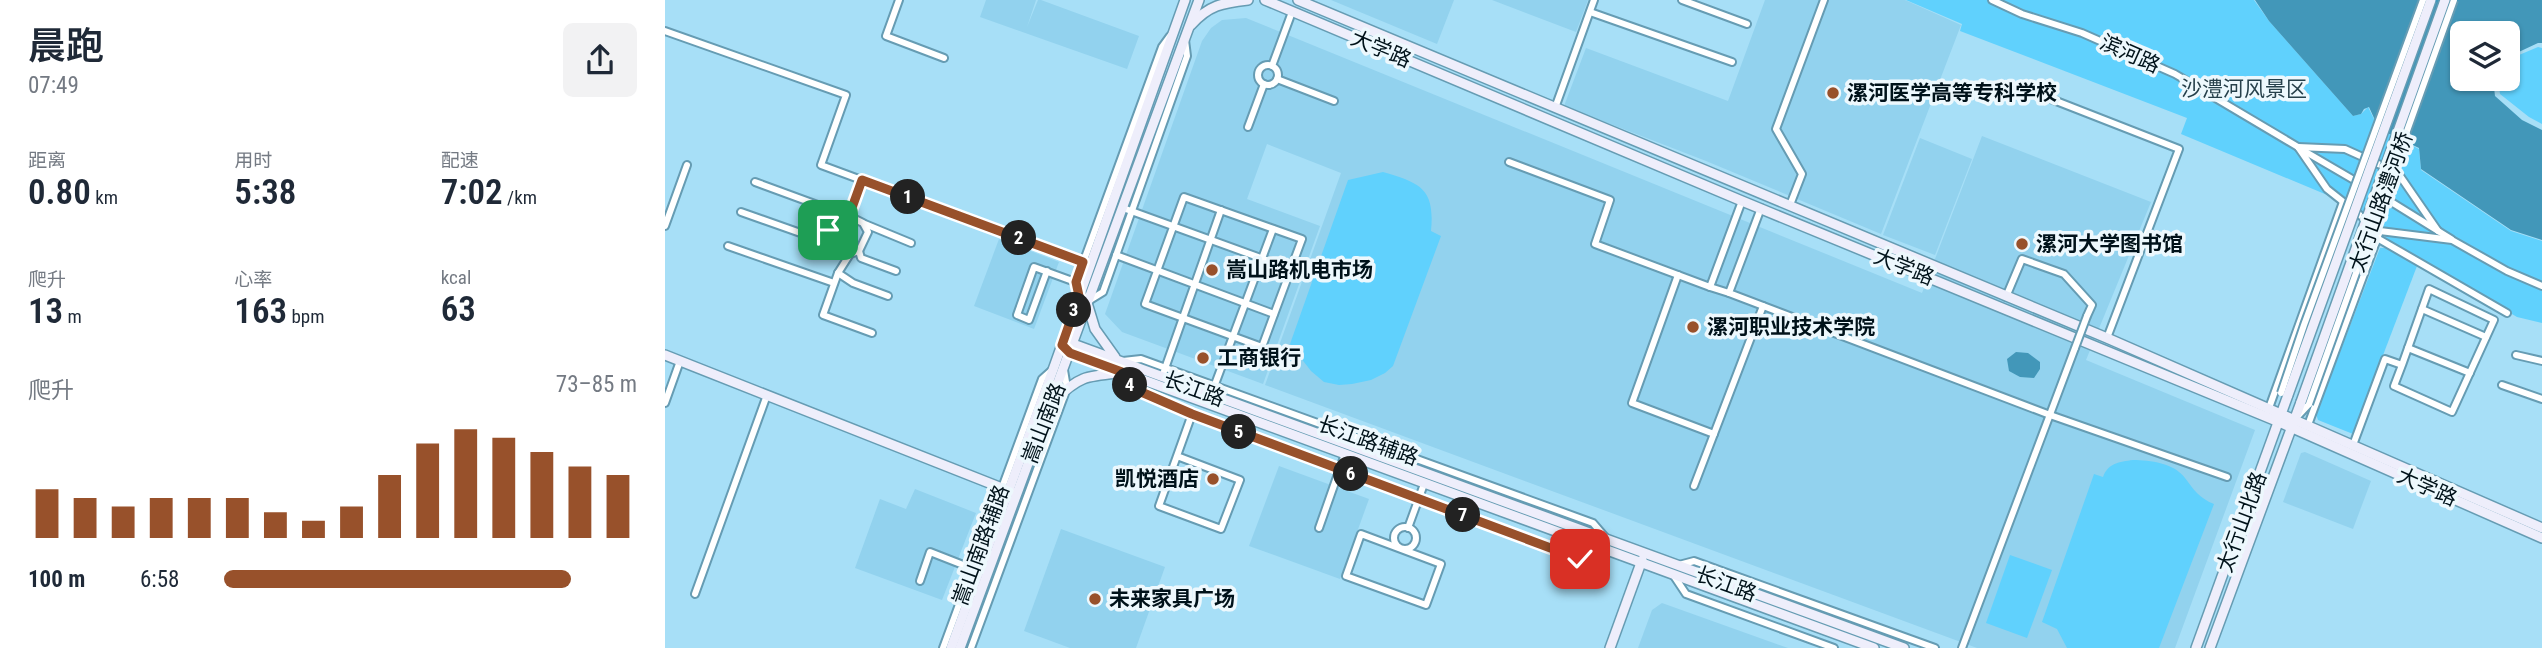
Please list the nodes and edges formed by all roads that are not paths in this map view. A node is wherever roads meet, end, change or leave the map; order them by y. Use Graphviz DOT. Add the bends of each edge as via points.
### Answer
graph roads {
  1 [pos="899,0"];
  2 [pos="1177,0"];
  3 [pos="1185,0"];
  4 [pos="1199,0"];
  5 [pos="1248,0"];
  6 [pos="1265,0"];
  7 [pos="1297,0"];
  8 [pos="1594,0"];
  9 [pos="1682,0"];
  10 [pos="1824,0"];
  11 [pos="1992,0"];
  12 [pos="2423,0"];
  13 [pos="2431,0"];
  14 [pos="2445,0"];
  15 [pos="2453,0"];
  16 [pos="1293,12"];
  17 [pos="1590,12"];
  18 [pos="1747,24"];
  19 [pos="1175,27"];
  20 [pos="665,31"];
  21 [pos="1186,33"];
  22 [pos="1395,41"];
  23 [pos="1390,53"];
  24 [pos="944,58"];
  25 [pos="1733,62"];
  26 [pos="1272,66"];
  27 [pos="1277,79"];
  28 [pos="1264,84"];
  29 [pos="2051,99"];
  30 [pos="1334,101"];
  31 [pos="1555,108"];
  32 [pos="1248,127"];
  33 [pos="2298,147"];
  34 [pos="1510,162"];
  35 [pos="687,165"];
  36 [pos="862,180"];
  37 [pos="755,182"];
  38 [pos="2360,183"];
  39 [pos="2379,194"];
  40 [pos="1742,201"];
  41 [pos="2345,203"];
  42 [pos="1790,205"];
  43 [pos="1761,208"];
  44 [pos="1127,210"];
  45 [pos="1221,211"];
  46 [pos="741,212"];
  47 [pos="834,215"];
  48 [pos="849,216"];
  49 [pos="863,223"];
  50 [pos="665,226"];
  51 [pos="1173,226"];
  52 [pos="1273,229"];
  53 [pos="2438,231"];
  54 [pos="2379,235"];
  55 [pos="1210,240"];
  56 [pos="2452,240"];
  57 [pos="826,242"];
  58 [pos="911,243"];
  59 [pos="728,246"];
  60 [pos="859,251"];
  61 [pos="850,254"];
  62 [pos="1116,255"];
  63 [pos="1262,259"];
  64 [pos="1083,262"];
  65 [pos="1291,269"];
  66 [pos="896,271"];
  67 [pos="1047,271"];
  68 [pos="1157,271"];
  69 [pos="838,273"];
  70 [pos="1678,275"];
  71 [pos="834,283"];
  72 [pos="1080,283"];
  73 [pos="1195,284"];
  74 [pos="2542,286"];
  75 [pos="1710,287"];
  76 [pos="1729,293"];
  77 [pos="888,296"];
  78 [pos="2007,297"];
  79 [pos="1089,303"];
  80 [pos="1245,303"];
  81 [pos="1763,306"];
  82 [pos="2422,309"];
  83 [pos="2507,313"];
  84 [pos="1274,314"];
  85 [pos="1183,318"];
  86 [pos="872,333"];
  87 [pos="1233,336"];
  88 [pos="2486,337"];
  89 [pos="2107,338"];
  90 [pos="1062,345"];
  91 [pos="2408,348"];
  92 [pos="1072,349"];
  93 [pos="665,355"];
  94 [pos="2516,355"];
  95 [pos="680,361"];
  96 [pos="1119,361"];
  97 [pos="2542,361"];
  98 [pos="2402,365"];
  99 [pos="1059,368"];
  100 [pos="1122,372"];
  101 [pos="1163,372"];
  102 [pos="2470,373"];
  103 [pos="2503,385"];
  104 [pos="1067,388"];
  105 [pos="2285,394"];
  106 [pos="767,395"];
  107 [pos="1212,395"];
  108 [pos="2542,399"];
  109 [pos="665,403"];
  110 [pos="2305,403"];
  111 [pos="1051,404"];
  112 [pos="2269,408"];
  113 [pos="1192,414"];
  114 [pos="2050,415"];
  115 [pos="1203,418"];
  116 [pos="2280,418"];
  117 [pos="2293,424"];
  118 [pos="2308,425"];
  119 [pos="1714,435"];
  120 [pos="2353,445"];
  121 [pos="1345,454"];
  122 [pos="1177,456"];
  123 [pos="1039,464"];
  124 [pos="1339,469"];
  125 [pos="1026,470"];
  126 [pos="2227,477"];
  127 [pos="1423,484"];
  128 [pos="1694,486"];
  129 [pos="1009,490"];
  130 [pos="1418,499"];
  131 [pos="1319,528"];
  132 [pos="1408,528"];
  133 [pos="2542,528"];
  134 [pos="2542,538"];
  135 [pos="1607,546"];
  136 [pos="1402,549"];
  137 [pos="1643,559"];
  138 [pos="980,571"];
  139 [pos="1674,571"];
  140 [pos="920,581"];
  141 [pos="695,594"];
  142 [pos="943,648"];
  143 [pos="951,648"];
  144 [pos="960,648"];
  145 [pos="971,648"];
  146 [pos="1610,648"];
  147 [pos="1834,648"];
  148 [pos="1874,648"];
  149 [pos="1904,648"];
  150 [pos="1935,648"];
  151 [pos="1962,648"];
  152 [pos="2196,648"];
  153 [pos="2210,648"];
  1 -- 24 [label="street" via="886,36"];
  2 -- 19 [label="main road"];
  3 -- 19 [label="main road, 嵩山南路"];
  4 -- 21 [label="main road, 嵩山南路"];
  5 -- 21 [label="main road" via="1204,11"];
  6 -- 16 [label="main road, 大学路"];
  7 -- 22 [label="main road, 大学路"];
  8 -- 17 [label="street"];
  9 -- 18 [label="street"];
  10 -- 42 [label="street" via="1776,129 1802,174"];
  11 -- 33 [label="street, 滨河路" via="2093,37 2175,74"];
  12 -- 38 [label="street, 太行山路澧河桥, bridge"];
  13 -- 38 [label="main road, 太行山路澧河桥, bridge"];
  14 -- 39 [label="main road, 太行山路澧河桥, bridge"];
  15 -- 39 [label="street, 太行山路澧河桥, bridge"];
  16 -- 23 [label="main road, 大学路"];
  16 -- 26 [label="street"];
  17 -- 25 [label="street"];
  17 -- 31 [label="street"];
  19 -- 64 [label="street" via="1162,47"];
  19 -- 72 [label="main road, 嵩山南路"];
  20 -- 36 [label="street" via="846,95 821,165"];
  21 -- 44 [label="main road, 嵩山南路"];
  22 -- 23 [label="main road"];
  22 -- 31 [label="main road, 大学路"];
  23 -- 40 [label="main road, 大学路"];
  26 -- 27 [label="street"];
  26 -- 28 [label="street" via="1259,70"];
  27 -- 28 [label="street"];
  27 -- 30 [label="street"];
  28 -- 32 [label="street"];
  29 -- 89 [label="street" via="2179,149"];
  31 -- 42 [label="main road, 大学路"];
  33 -- 38 [label="street"];
  33 -- 41 [label="street, 滨河路" via="2327,189"];
  33 -- 53 [label="street" via="2345,149 2398,173"];
  34 -- 70 [label="street" via="1610,200 1595,244"];
  35 -- 50 [label="street"];
  36 -- 48 [label="street"];
  36 -- 64 [label="street"];
  37 -- 47 [label="street"];
  38 -- 41 [label="street, 太行山路澧河桥, bridge"];
  38 -- 105 [label="main road, 太行山路澧河桥, bridge"];
  39 -- 53 [label="street"];
  39 -- 110 [label="main road, 太行山路澧河桥, bridge"];
  40 -- 43 [label="main road, 大学路"];
  40 -- 75 [label="street"];
  41 -- 54 [label="street, 滨河路"];
  41 -- 105 [label="street, 太行山路澧河桥, bridge"];
  41 -- 112 [label="street"];
  42 -- 78 [label="main road, 大学路"];
  43 -- 76 [label="street"];
  43 -- 116 [label="main road, 大学路"];
  44 -- 51 [label="street"];
  44 -- 62 [label="street"];
  44 -- 79 [label="main road, 嵩山南路"];
  45 -- 51 [label="street" via="1184,197"];
  45 -- 52 [label="street"];
  45 -- 55 [label="street"];
  46 -- 57 [label="street"];
  47 -- 48 [label="street"];
  47 -- 57 [label="street"];
  48 -- 49 [label="street"];
  49 -- 58 [label="street"];
  49 -- 60 [label="street" via="868,232"];
  51 -- 55 [label="street"];
  51 -- 68 [label="street"];
  52 -- 63 [label="street"];
  52 -- 65 [label="street" via="1302,239"];
  53 -- 56 [label="street"];
  54 -- 56 [label="street"];
  54 -- 83 [label="street, 滨河路"];
  54 -- 118 [label="street"];
  55 -- 63 [label="street"];
  55 -- 73 [label="street"];
  56 -- 74 [label="street"];
  57 -- 61 [label="street"];
  59 -- 71 [label="street"];
  60 -- 61 [label="street"];
  60 -- 66 [label="street" via="861,258"];
  61 -- 69 [label="street"];
  62 -- 68 [label="street"];
  62 -- 79 [label="street" via="1103,292"];
  63 -- 65 [label="street"];
  63 -- 80 [label="street"];
  64 -- 72 [label="street"];
  65 -- 84 [label="street"];
  67 -- 67 [label="street" via="1034,267 1017,315 1030,320"];
  67 -- 72 [label="street"];
  68 -- 73 [label="street"];
  68 -- 85 [label="street" via="1145,304"];
  69 -- 71 [label="street"];
  69 -- 77 [label="street"];
  70 -- 75 [label="street"];
  70 -- 119 [label="street" via="1632,403"];
  71 -- 86 [label="street" via="823,315"];
  72 -- 90 [label="main road, 嵩山南路"];
  73 -- 80 [label="street"];
  73 -- 85 [label="street"];
  75 -- 76 [label="street"];
  76 -- 81 [label="street"];
  78 -- 89 [label="main road, 大学路"];
  78 -- 114 [label="street, bridge" via="2022,259 2064,274 2092,305"];
  79 -- 92 [label="main road, 嵩山南路"];
  79 -- 96 [label="main road" via="1095,330"];
  80 -- 84 [label="street"];
  80 -- 87 [label="street"];
  81 -- 114 [label="street"];
  81 -- 119 [label="street"];
  82 -- 88 [label="street"];
  82 -- 88 [label="street" via="2428,289 2494,320"];
  82 -- 91 [label="street"];
  84 -- 87 [label="street" via="1262,347"];
  85 -- 87 [label="street"];
  85 -- 101 [label="street"];
  87 -- 107 [label="street"];
  88 -- 102 [label="street"];
  89 -- 112 [label="main road, 大学路"];
  90 -- 92 [label="main road, 长江路"];
  90 -- 99 [label="main road, 嵩山南路"];
  91 -- 98 [label="street"];
  91 -- 102 [label="street"];
  92 -- 96 [label="main road, 长江路"];
  92 -- 99 [label="main road, 嵩山南路"];
  92 -- 100 [label="main road, 长江路"];
  93 -- 95 [label="main road"];
  94 -- 97 [label="street"];
  95 -- 106 [label="main road"];
  95 -- 109 [label="street"];
  96 -- 101 [label="main road, 长江路"];
  98 -- 102 [label="street" via="2394,386 2452,412"];
  98 -- 120 [label="street" via="2385,359"];
  99 -- 104 [label="street, 嵩山南路辅路"];
  99 -- 111 [label="main road, 嵩山南路"];
  99 -- 129 [label="main road, 嵩山南路"];
  100 -- 104 [label="main road" via="1085,376"];
  100 -- 107 [label="main road, 长江路"];
  100 -- 113 [label="street, 长江路辅路" via="1132,388"];
  101 -- 107 [label="main road, 长江路"];
  103 -- 108 [label="street"];
  104 -- 111 [label="main road"];
  104 -- 123 [label="street, 嵩山南路辅路"];
  105 -- 116 [label="main road, 太行山北路"];
  106 -- 129 [label="main road"];
  106 -- 141 [label="street"];
  107 -- 115 [label="street"];
  107 -- 121 [label="main road, 长江路"];
  107 -- 135 [label="main road, 长江路"];
  110 -- 117 [label="main road, 太行山北路"];
  111 -- 125 [label="main road, 嵩山南路"];
  112 -- 116 [label="main road, 大学路"];
  113 -- 115 [label="street, 长江路辅路"];
  113 -- 122 [label="street"];
  114 -- 126 [label="street"];
  114 -- 151 [label="street"];
  115 -- 124 [label="street, 长江路辅路"];
  116 -- 117 [label="main road, 大学路"];
  116 -- 152 [label="main road, 太行山北路"];
  117 -- 118 [label="main road, 大学路"];
  117 -- 134 [label="main road, 大学路"];
  117 -- 153 [label="main road, 太行山北路"];
  118 -- 120 [label="main road, 大学路"];
  119 -- 128 [label="street"];
  120 -- 133 [label="main road, 大学路"];
  121 -- 124 [label="street"];
  121 -- 127 [label="main road, 长江路"];
  122 -- 122 [label="street" via="1159,506 1221,529 1240,480"];
  123 -- 125 [label="street"];
  123 -- 145 [label="street, 嵩山南路辅路"];
  124 -- 130 [label="street, 长江路辅路"];
  124 -- 131 [label="street"];
  125 -- 129 [label="main road, 嵩山南路"];
  127 -- 130 [label="street"];
  127 -- 135 [label="main road, 长江路"];
  129 -- 138 [label="main road, 嵩山南路"];
  129 -- 138 [label="street, 嵩山南路辅路"];
  130 -- 132 [label="street"];
  130 -- 135 [label="street, 长江路辅路" via="1580,559"];
  132 -- 136 [label="street" via="1416,540"];
  132 -- 136 [label="street" via="1394,535"];
  135 -- 137 [label="main road, 长江路"];
  136 -- 136 [label="street" via="1441,564 1426,605 1346,576 1361,534"];
  137 -- 139 [label="main road, 长江路"];
  137 -- 146 [label="main road"];
  138 -- 140 [label="street" via="930,552"];
  138 -- 142 [label="street, 嵩山南路辅路"];
  138 -- 143 [label="main road, 嵩山南路"];
  138 -- 144 [label="main road, 嵩山南路"];
  139 -- 147 [label="street" via="1686,594"];
  139 -- 148 [label="main road, 长江路"];
  139 -- 149 [label="main road, 长江路"];
  139 -- 150 [label="street" via="1694,561"];
}
